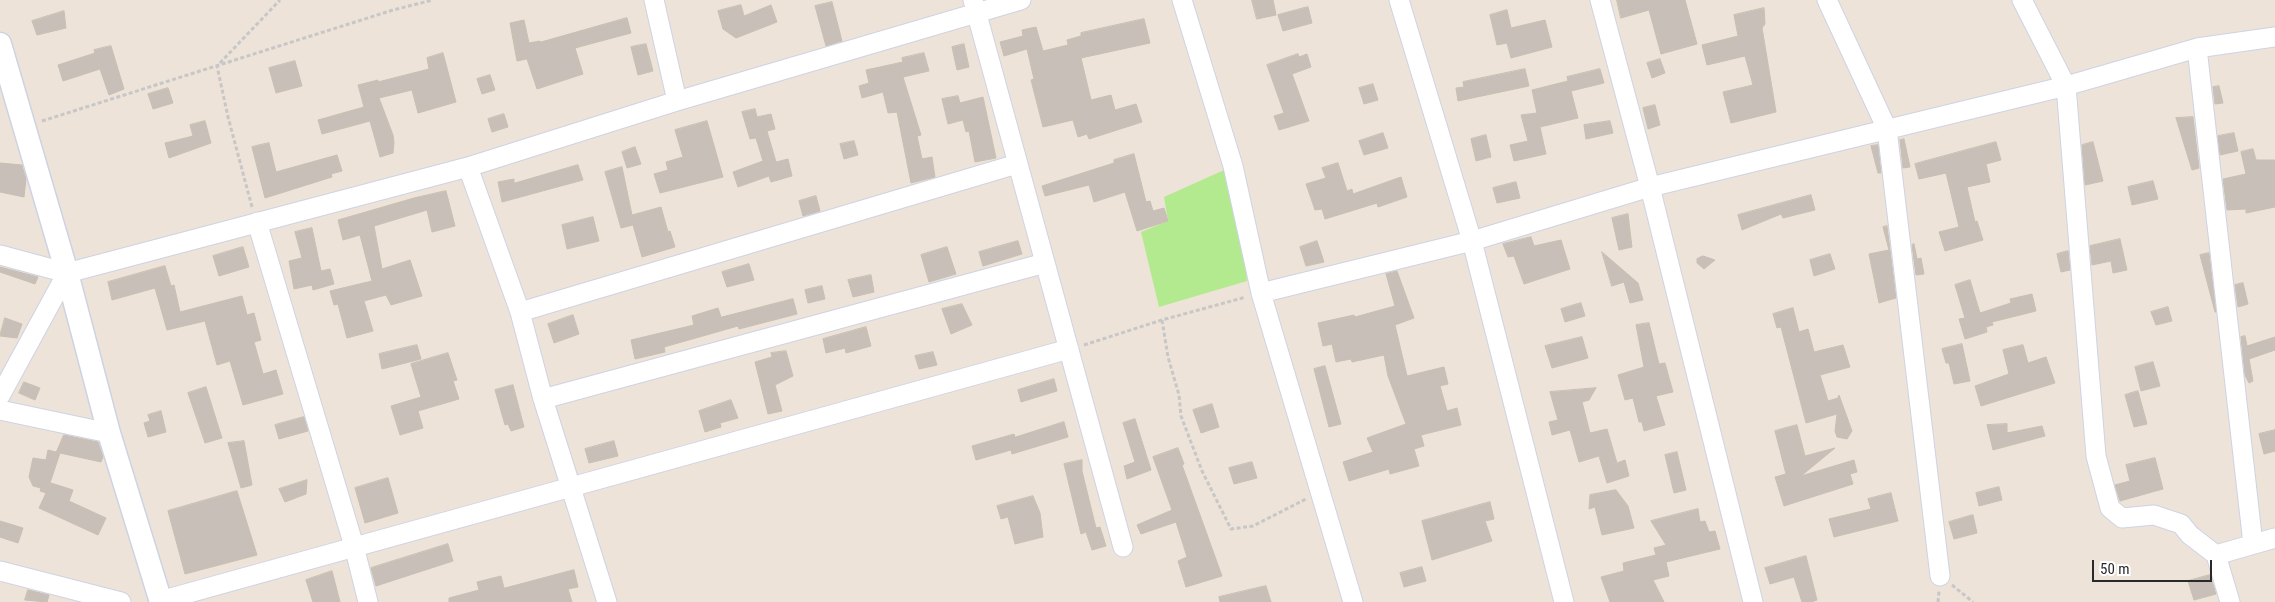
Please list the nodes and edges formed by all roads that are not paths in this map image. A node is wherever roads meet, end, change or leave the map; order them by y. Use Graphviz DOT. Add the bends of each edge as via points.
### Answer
graph roads {
  1 [pos="654,0"];
  2 [pos="1021,0"];
  3 [pos="1182,0"];
  4 [pos="1399,0"];
  5 [pos="1600,0"];
  6 [pos="1827,0"];
  7 [pos="2022,0"];
  8 [pos="974,7"];
  9 [pos="2275,37"];
  10 [pos="0,44"];
  11 [pos="2197,48"];
  12 [pos="2066,86"];
  13 [pos="6,87"];
  14 [pos="676,101"];
  15 [pos="1887,129"];
  16 [pos="1017,164"];
  17 [pos="468,167"];
  18 [pos="1650,187"];
  19 [pos="257,222"];
  20 [pos="1472,241"];
  21 [pos="0,255"];
  22 [pos="1044,263"];
  23 [pos="67,273"];
  24 [pos="1261,293"];
  25 [pos="520,312"];
  26 [pos="1069,349"];
  27 [pos="0,396"];
  28 [pos="543,399"];
  29 [pos="0,410"];
  30 [pos="109,433"];
  31 [pos="570,487"];
  32 [pos="2275,538"];
  33 [pos="2253,544"];
  34 [pos="354,546"];
  35 [pos="1123,547"];
  36 [pos="2216,554"];
  37 [pos="0,571"];
  38 [pos="1940,576"];
  39 [pos="161,601"];
  40 [pos="121,602"];
  41 [pos="368,602"];
  42 [pos="607,602"];
  43 [pos="1353,602"];
  44 [pos="1564,602"];
  45 [pos="1753,602"];
  46 [pos="2230,602"];
  1 -- 14 [label="street"];
  2 -- 8 [label="street"];
  3 -- 24 [label="street" via="1233,166"];
  4 -- 20 [label="street"];
  5 -- 18 [label="street"];
  6 -- 15 [label="street"];
  7 -- 12 [label="street"];
  8 -- 14 [label="street"];
  8 -- 16 [label="street"];
  9 -- 11 [label="street"];
  10 -- 13 [label="street"];
  11 -- 12 [label="street"];
  11 -- 33 [label="street"];
  12 -- 15 [label="street"];
  12 -- 36 [label="street" via="2096,456 2110,508 2122,518 2154,515 2182,524 2190,535"];
  13 -- 23 [label="street" via="23,128"];
  14 -- 17 [label="street"];
  15 -- 18 [label="street"];
  15 -- 38 [label="street"];
  16 -- 22 [label="street"];
  16 -- 25 [label="street"];
  17 -- 19 [label="street"];
  17 -- 25 [label="street"];
  18 -- 20 [label="street"];
  18 -- 45 [label="street"];
  19 -- 23 [label="street"];
  19 -- 34 [label="street"];
  20 -- 24 [label="street"];
  20 -- 44 [label="street"];
  21 -- 23 [label="street"];
  22 -- 26 [label="street"];
  22 -- 28 [label="street"];
  23 -- 27 [label="street"];
  23 -- 30 [label="street"];
  24 -- 43 [label="street"];
  25 -- 28 [label="street"];
  26 -- 31 [label="street"];
  26 -- 35 [label="street"];
  28 -- 31 [label="street"];
  29 -- 30 [label="street"];
  30 -- 39 [label="street"];
  31 -- 34 [label="street"];
  31 -- 42 [label="street"];
  32 -- 33 [label="street"];
  33 -- 36 [label="street"];
  34 -- 39 [label="street"];
  34 -- 41 [label="street"];
  36 -- 46 [label="street"];
  37 -- 40 [label="street"];
}
